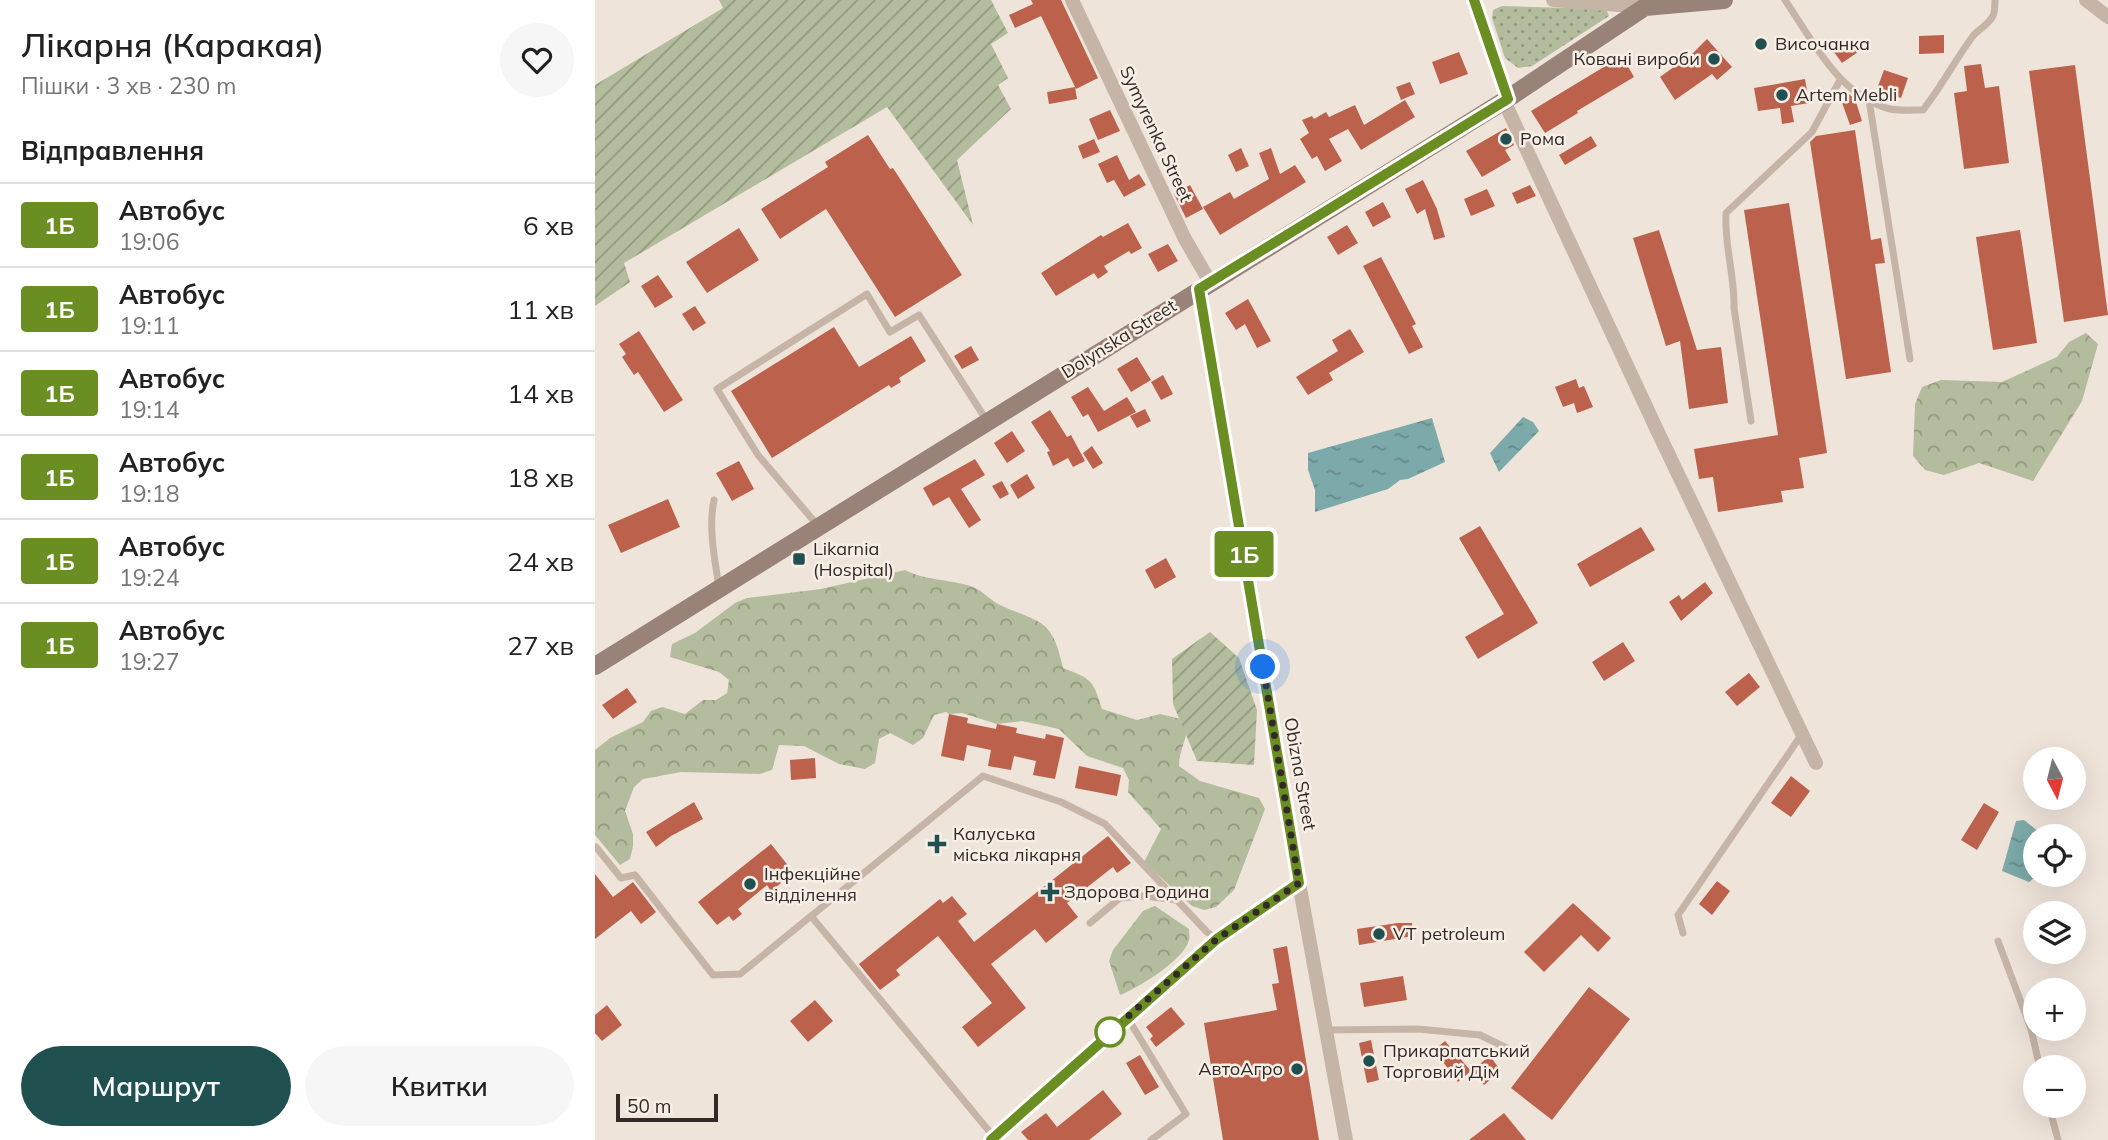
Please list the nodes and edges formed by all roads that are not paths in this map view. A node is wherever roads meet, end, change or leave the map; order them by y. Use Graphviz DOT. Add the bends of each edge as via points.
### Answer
graph roads {
  1 [pos="1072,0"];
  2 [pos="1474,0"];
  3 [pos="1553,0"];
  4 [pos="1724,0"];
  5 [pos="1785,0"];
  6 [pos="1995,0"];
  7 [pos="2086,0"];
  8 [pos="1645,7"];
  9 [pos="2108,17"];
  10 [pos="1840,80"];
  11 [pos="1506,100"];
  12 [pos="1870,100"];
  13 [pos="1205,286"];
  14 [pos="1910,359"];
  15 [pos="987,421"];
  16 [pos="1751,421"];
  17 [pos="714,500"];
  18 [pos="819,527"];
  19 [pos="719,589"];
  20 [pos="595,666"];
  21 [pos="1802,734"];
  22 [pos="1816,763"];
  23 [pos="596,847"];
  24 [pos="1299,883"];
  25 [pos="1177,900"];
  26 [pos="811,916"];
  27 [pos="1090,923"];
  28 [pos="1683,933"];
  29 [pos="1217,939"];
  30 [pos="1998,941"];
  31 [pos="1127,1017"];
  32 [pos="1326,1030"];
  33 [pos="2037,1055"];
  34 [pos="1523,1056"];
  35 [pos="2052,1118"];
  36 [pos="993,1138"];
  37 [pos="1151,1140"];
  38 [pos="1346,1140"];
  39 [pos="2058,1140"];
  1 -- 13 [label="street, Symyrenka Street"];
  2 -- 11 [label="street"];
  3 -- 8 [label="street"];
  4 -- 8 [label="main road, Dolynska Street"];
  5 -- 10 [label="lane"];
  6 -- 12 [label="lane" via="1988,23 1959,55 1923,110 1891,109"];
  7 -- 9 [label="street"];
  8 -- 11 [label="main road, Dolynska Street"];
  10 -- 12 [label="lane"];
  10 -- 16 [label="lane" via="1812,132 1726,214"];
  11 -- 13 [label="main road, Dolynska Street"];
  11 -- 21 [label="street"];
  12 -- 14 [label="lane"];
  13 -- 15 [label="main road, Dolynska Street"];
  13 -- 24 [label="street, Obizna Street"];
  15 -- 18 [label="main road, Dolynska Street"];
  15 -- 18 [label="lane" via="919,315 890,332 867,294 717,389 758,455"];
  17 -- 19 [label="lane" via="712,538"];
  18 -- 19 [label="main road, Dolynska Street"];
  19 -- 20 [label="main road, Dolynska Street"];
  21 -- 22 [label="street"];
  21 -- 28 [label="lane" via="1678,915"];
  23 -- 26 [label="lane" via="621,878 635,876 713,975 740,974"];
  24 -- 29 [label="street"];
  24 -- 32 [label="street, Obizna Street"];
  25 -- 26 [label="lane" via="1105,824 1061,802 983,776"];
  25 -- 27 [label="lane" via="1120,898"];
  25 -- 29 [label="lane"];
  26 -- 36 [label="lane"];
  29 -- 31 [label="street"];
  30 -- 33 [label="lane"];
  31 -- 36 [label="street"];
  31 -- 37 [label="lane" via="1186,1114"];
  32 -- 34 [label="lane" via="1418,1029 1480,1035"];
  32 -- 38 [label="street, Obizna Street"];
  35 -- 39 [label="lane"];
}
